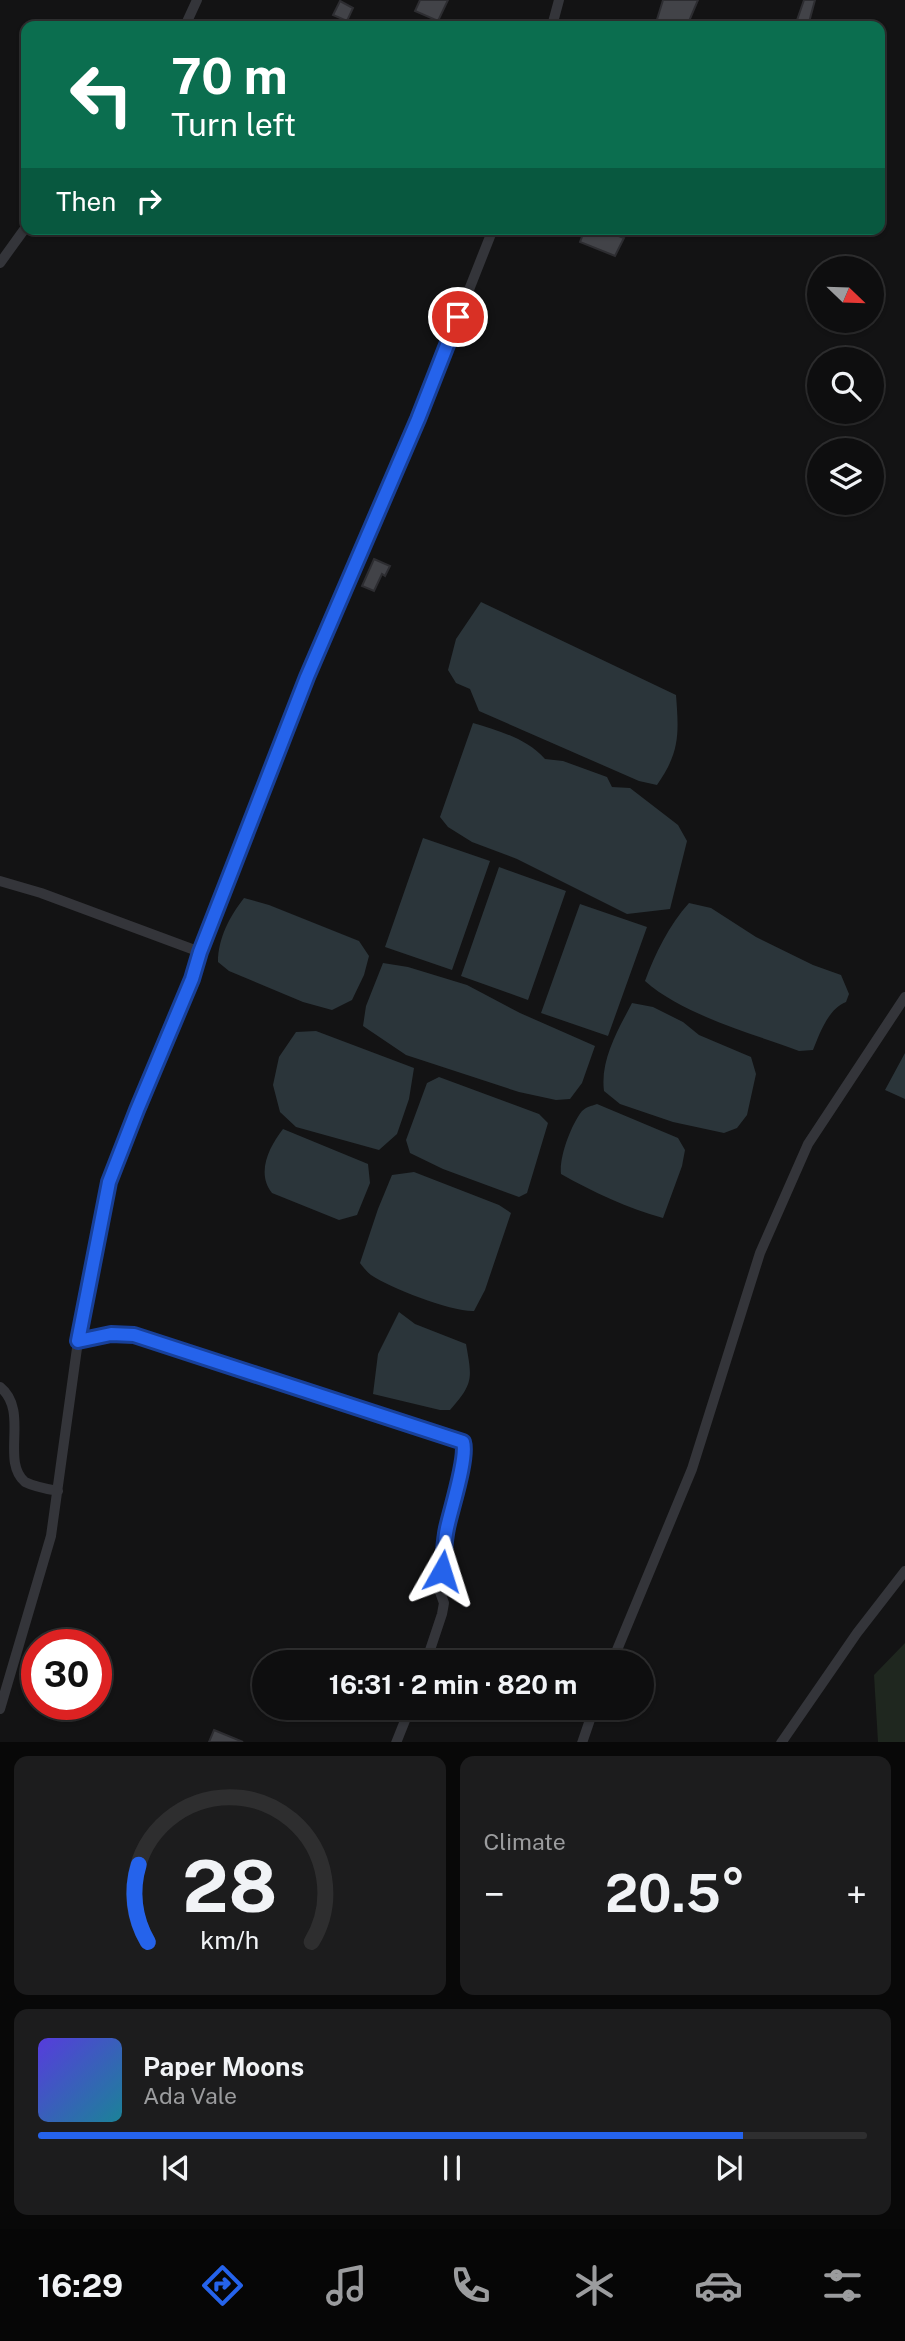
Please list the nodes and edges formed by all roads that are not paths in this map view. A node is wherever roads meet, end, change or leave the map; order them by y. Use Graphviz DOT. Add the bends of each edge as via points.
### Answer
graph roads {
  1 [pos="197,0"];
  2 [pos="559,0"];
  3 [pos="187,21"];
  4 [pos="553,21"];
  5 [pos="21,234"];
  6 [pos="491,235"];
  7 [pos="0,263"];
  8 [pos="0,881"];
  9 [pos="200,952"];
  10 [pos="905,997"];
  11 [pos="78,1341"];
  12 [pos="0,1387"];
  13 [pos="58,1491"];
  14 [pos="905,1571"];
  15 [pos="430,1650"];
  16 [pos="617,1650"];
  17 [pos="0,1709"];
  18 [pos="405,1720"];
  19 [pos="590,1720"];
  20 [pos="396,1742"];
  21 [pos="582,1742"];
  22 [pos="781,1742"];
  1 -- 3 [label="street"];
  2 -- 4 [label="street"];
  5 -- 7 [label="street"];
  6 -- 9 [label="street" via="418,419 307,677"];
  8 -- 9 [label="street"];
  9 -- 11 [label="street" via="109,1182"];
  10 -- 16 [label="street" via="808,1144 760,1253 692,1469"];
  11 -- 13 [label="street"];
  11 -- 15 [label="street" via="134,1335 463,1442 447,1530 440,1592 444,1603"];
  12 -- 13 [label="street" via="12,1409 6,1450 11,1469 23,1481"];
  13 -- 17 [label="street" via="51,1536"];
  14 -- 22 [label="street"];
  18 -- 20 [label="street"];
  19 -- 21 [label="street"];
}
